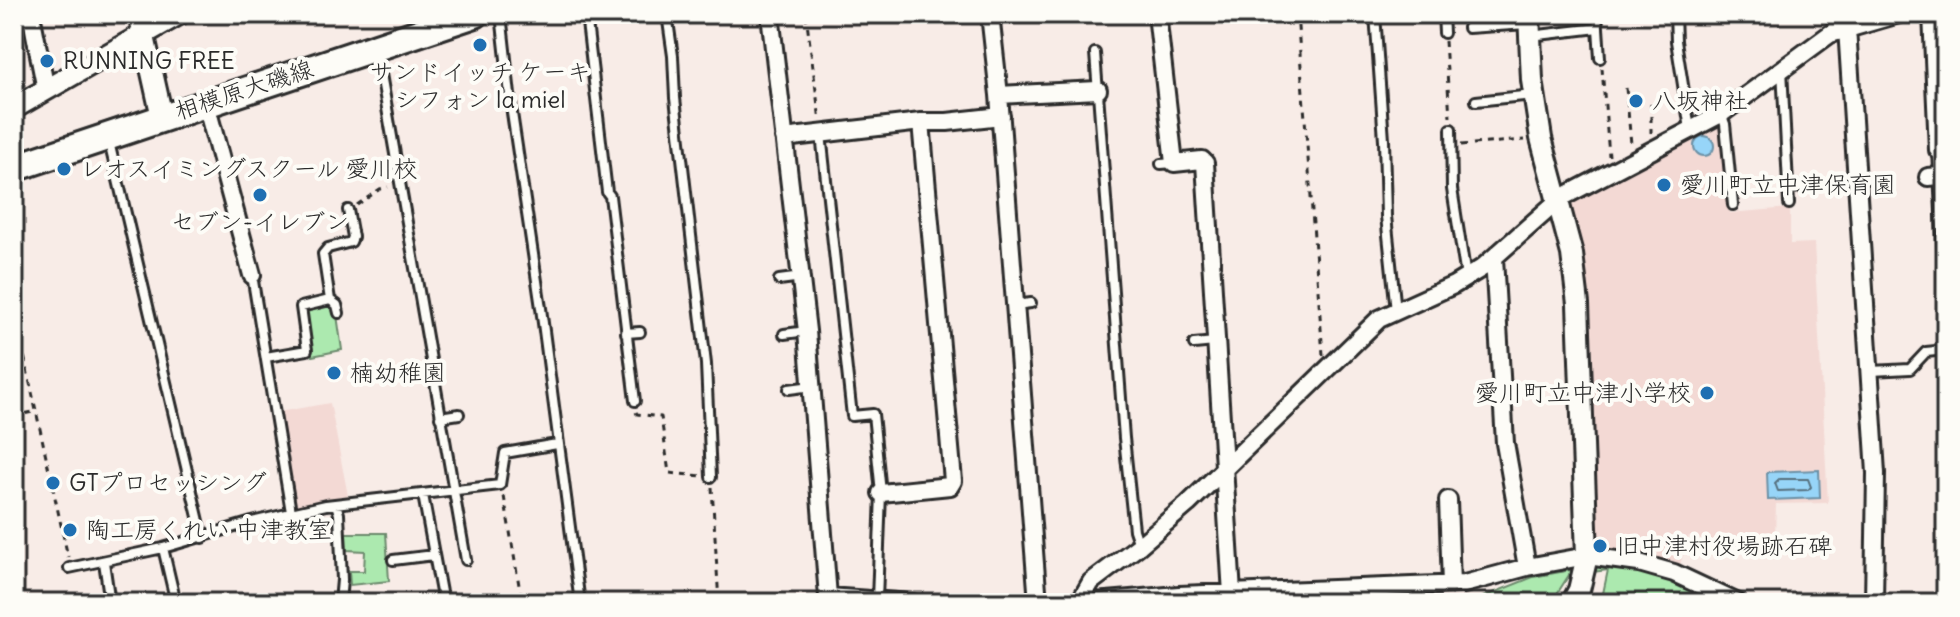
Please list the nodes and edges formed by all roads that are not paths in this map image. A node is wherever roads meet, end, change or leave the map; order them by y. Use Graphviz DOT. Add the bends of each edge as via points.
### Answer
graph roads {
  1 [pos="31,14"];
  2 [pos="179,14"];
  3 [pos="475,14"];
  4 [pos="501,14"];
  5 [pos="586,14"];
  6 [pos="667,14"];
  7 [pos="770,14"];
  8 [pos="990,14"];
  9 [pos="1157,14"];
  10 [pos="1375,14"];
  11 [pos="1443,14"];
  12 [pos="1597,14"];
  13 [pos="1675,14"];
  14 [pos="1899,14"];
  15 [pos="1932,14"];
  16 [pos="1476,17"];
  17 [pos="141,24"];
  18 [pos="1840,24"];
  19 [pos="1529,25"];
  20 [pos="1598,28"];
  21 [pos="1444,33"];
  22 [pos="377,46"];
  23 [pos="1095,53"];
  24 [pos="1600,58"];
  25 [pos="1781,68"];
  26 [pos="46,90"];
  27 [pos="1098,90"];
  28 [pos="999,95"];
  29 [pos="1534,95"];
  30 [pos="1476,101"];
  31 [pos="206,104"];
  32 [pos="14,108"];
  33 [pos="1721,114"];
  34 [pos="1001,116"];
  35 [pos="162,117"];
  36 [pos="921,122"];
  37 [pos="1451,129"];
  38 [pos="1690,129"];
  39 [pos="821,134"];
  40 [pos="108,137"];
  41 [pos="784,138"];
  42 [pos="1938,150"];
  43 [pos="14,168"];
  44 [pos="1803,187"];
  45 [pos="1789,188"];
  46 [pos="1558,203"];
  47 [pos="1789,204"];
  48 [pos="1733,205"];
  49 [pos="348,210"];
  50 [pos="1494,258"];
  51 [pos="252,275"];
  52 [pos="802,277"];
  53 [pos="1467,278"];
  54 [pos="779,280"];
  55 [pos="1946,294"];
  56 [pos="330,300"];
  57 [pos="1396,311"];
  58 [pos="339,313"];
  59 [pos="1946,314"];
  60 [pos="807,331"];
  61 [pos="640,332"];
  62 [pos="626,333"];
  63 [pos="784,334"];
  64 [pos="1215,342"];
  65 [pos="1194,344"];
  66 [pos="1946,350"];
  67 [pos="266,357"];
  68 [pos="1871,371"];
  69 [pos="813,386"];
  70 [pos="789,389"];
  71 [pos="635,401"];
  72 [pos="459,414"];
  73 [pos="440,417"];
  74 [pos="557,444"];
  75 [pos="1226,467"];
  76 [pos="711,477"];
  77 [pos="453,489"];
  78 [pos="881,493"];
  79 [pos="423,495"];
  80 [pos="336,504"];
  81 [pos="1445,508"];
  82 [pos="291,512"];
  83 [pos="203,538"];
  84 [pos="1140,545"];
  85 [pos="163,548"];
  86 [pos="434,555"];
  87 [pos="1587,556"];
  88 [pos="393,560"];
  89 [pos="466,560"];
  90 [pos="104,562"];
  91 [pos="1527,567"];
  92 [pos="69,568"];
  93 [pos="1451,585"];
  94 [pos="341,588"];
  95 [pos="330,591"];
  96 [pos="1230,597"];
  97 [pos="822,600"];
  98 [pos="877,600"];
  99 [pos="1184,600"];
  100 [pos="340,602"];
  101 [pos="110,603"];
  102 [pos="176,603"];
  103 [pos="443,603"];
  104 [pos="580,603"];
  105 [pos="912,603"];
  106 [pos="1038,603"];
  107 [pos="1080,603"];
  108 [pos="1572,603"];
  109 [pos="1738,603"];
  110 [pos="1874,603"];
  1 -- 26 [label="street"];
  2 -- 17 [label="street"];
  3 -- 22 [label="main road, 相模原大磯線"];
  4 -- 74 [label="lane"];
  5 -- 62 [label="lane"];
  6 -- 76 [label="lane" via="673,56 670,78 706,364"];
  7 -- 41 [label="street"];
  8 -- 28 [label="street"];
  9 -- 64 [label="street" via="1167,164 1205,163"];
  10 -- 57 [label="lane"];
  11 -- 21 [label="lane"];
  12 -- 20 [label="lane"];
  13 -- 38 [label="lane"];
  14 -- 18 [label="street"];
  15 -- 42 [label="street"];
  16 -- 19 [label="lane" via="1472,28"];
  17 -- 26 [label="street"];
  17 -- 35 [label="street"];
  18 -- 25 [label="street"];
  18 -- 68 [label="street"];
  19 -- 20 [label="lane"];
  19 -- 29 [label="street"];
  20 -- 24 [label="lane"];
  22 -- 31 [label="main road, 相模原大磯線"];
  22 -- 73 [label="lane"];
  23 -- 27 [label="lane"];
  25 -- 33 [label="street"];
  25 -- 45 [label="lane"];
  26 -- 32 [label="street"];
  27 -- 28 [label="street"];
  27 -- 84 [label="lane" via="1124,438"];
  28 -- 34 [label="street"];
  29 -- 30 [label="lane"];
  29 -- 46 [label="street"];
  31 -- 35 [label="main road, 相模原大磯線"];
  31 -- 51 [label="street"];
  33 -- 38 [label="street"];
  33 -- 48 [label="lane"];
  34 -- 36 [label="street"];
  34 -- 106 [label="street" via="1023,304"];
  35 -- 40 [label="main road, 相模原大磯線"];
  36 -- 39 [label="street"];
  36 -- 78 [label="street" via="953,481 950,486"];
  37 -- 53 [label="lane" via="1452,189"];
  38 -- 46 [label="street"];
  39 -- 41 [label="street"];
  39 -- 78 [label="lane" via="852,416 873,414"];
  40 -- 43 [label="main road, 相模原大磯線"];
  40 -- 83 [label="lane"];
  41 -- 52 [label="street"];
  42 -- 55 [label="lane" via="1934,176"];
  44 -- 45 [label="lane"];
  45 -- 47 [label="lane"];
  46 -- 50 [label="street"];
  46 -- 87 [label="street" via="1578,304"];
  49 -- 56 [label="lane" via="351,242 323,254"];
  50 -- 53 [label="street"];
  50 -- 91 [label="street" via="1505,443"];
  51 -- 67 [label="lane"];
  52 -- 54 [label="lane"];
  52 -- 60 [label="street"];
  53 -- 57 [label="street"];
  55 -- 59 [label="lane"];
  56 -- 58 [label="lane"];
  56 -- 67 [label="lane" via="301,307 307,350"];
  57 -- 75 [label="street" via="1379,319"];
  60 -- 63 [label="lane"];
  60 -- 69 [label="street"];
  61 -- 62 [label="lane"];
  62 -- 71 [label="lane"];
  64 -- 65 [label="lane"];
  64 -- 75 [label="street"];
  66 -- 68 [label="lane" via="1926,352 1910,369"];
  67 -- 82 [label="lane"];
  68 -- 110 [label="street"];
  69 -- 70 [label="lane"];
  69 -- 97 [label="street"];
  72 -- 73 [label="lane"];
  73 -- 77 [label="lane"];
  74 -- 77 [label="lane" via="505,453 500,485"];
  74 -- 104 [label="lane"];
  75 -- 84 [label="street"];
  75 -- 96 [label="street"];
  77 -- 79 [label="lane"];
  77 -- 89 [label="lane"];
  78 -- 98 [label="lane"];
  79 -- 80 [label="lane"];
  79 -- 86 [label="lane"];
  80 -- 82 [label="lane"];
  80 -- 94 [label="lane"];
  81 -- 93 [label="street"];
  82 -- 83 [label="lane"];
  83 -- 85 [label="lane"];
  84 -- 107 [label="street" via="1091,582"];
  85 -- 90 [label="lane"];
  85 -- 102 [label="lane"];
  86 -- 88 [label="lane"];
  86 -- 103 [label="lane"];
  87 -- 91 [label="street"];
  87 -- 108 [label="street"];
  87 -- 109 [label="street" via="1674,573"];
  90 -- 92 [label="lane"];
  90 -- 101 [label="lane"];
  91 -- 93 [label="street"];
  93 -- 96 [label="street"];
  94 -- 95 [label="lane"];
  94 -- 100 [label="lane"];
  96 -- 99 [label="street"];
  97 -- 98 [label="street"];
  98 -- 105 [label="street"];
  99 -- 107 [label="street"];
}
